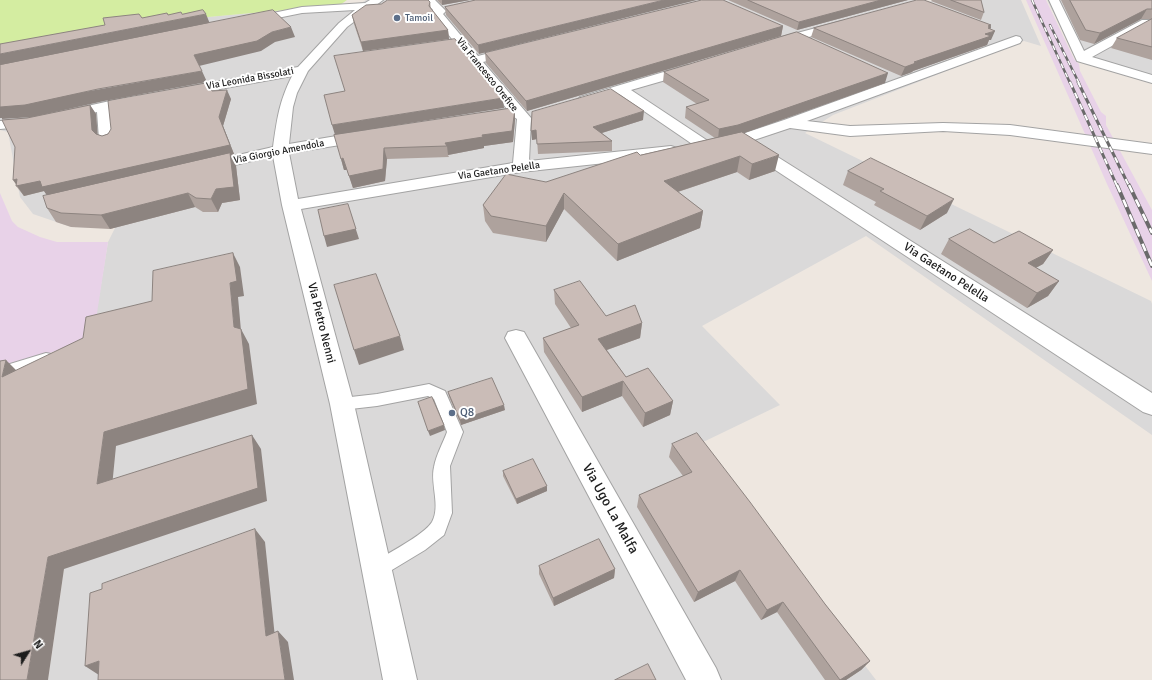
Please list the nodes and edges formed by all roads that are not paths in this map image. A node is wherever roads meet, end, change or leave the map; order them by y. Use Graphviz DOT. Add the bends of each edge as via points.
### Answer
graph roads {
  1 [pos="429,0"];
  2 [pos="1054,0"];
  3 [pos="372,3"];
  4 [pos="850,21"];
  5 [pos="240,23"];
  6 [pos="1152,23"];
  7 [pos="783,30"];
  8 [pos="1001,34"];
  9 [pos="797,36"];
  10 [pos="461,42"];
  11 [pos="445,44"];
  12 [pos="818,46"];
  13 [pos="760,47"];
  14 [pos="522,49"];
  15 [pos="1081,58"];
  16 [pos="476,60"];
  17 [pos="311,65"];
  18 [pos="701,65"];
  19 [pos="1152,79"];
  20 [pos="620,89"];
  21 [pos="165,95"];
  22 [pos="149,97"];
  23 [pos="576,102"];
  24 [pos="104,106"];
  25 [pos="539,113"];
  26 [pos="521,115"];
  27 [pos="471,120"];
  28 [pos="789,123"];
  29 [pos="0,125"];
  30 [pos="380,134"];
  31 [pos="107,139"];
  32 [pos="740,140"];
  33 [pos="707,147"];
  34 [pos="1152,149"];
  35 [pos="280,150"];
  36 [pos="520,167"];
  37 [pos="188,171"];
  38 [pos="292,206"];
  39 [pos="516,338"];
  40 [pos="60,354"];
  41 [pos="0,373"];
  42 [pos="342,404"];
  43 [pos="1152,405"];
  44 [pos="376,570"];
  45 [pos="400,680"];
  46 [pos="704,680"];
  1 -- 10 [label="street, Via Francesco Orefice" via="444,10 437,13"];
  2 -- 15 [label="street"];
  3 -- 5 [label="street" via="302,10"];
  3 -- 17 [label="street, Via Pietro Nenni" via="339,29"];
  4 -- 9 [label="street"];
  6 -- 15 [label="street" via="1146,22"];
  7 -- 9 [label="street"];
  8 -- 28 [label="street, Via Gaetano Pelella" via="1016,40 893,80"];
  9 -- 12 [label="street"];
  9 -- 13 [label="street"];
  10 -- 11 [label="street"];
  10 -- 16 [label="street, Via Francesco Orefice"];
  14 -- 16 [label="street"];
  15 -- 19 [label="street"];
  16 -- 26 [label="street, Via Francesco Orefice"];
  17 -- 21 [label="street, Via Leonida Bissolati"];
  17 -- 35 [label="street, Via Pietro Nenni" via="290,93"];
  18 -- 20 [label="street"];
  20 -- 23 [label="street"];
  20 -- 33 [label="street"];
  22 -- 24 [label="street"];
  24 -- 29 [label="street" via="33,122"];
  24 -- 31 [label="street"];
  25 -- 26 [label="street"];
  26 -- 27 [label="street"];
  26 -- 36 [label="street, Via Francesco Orefice"];
  28 -- 32 [label="street, Via Gaetano Pelella"];
  28 -- 34 [label="street" via="850,131 943,127 1010,130"];
  30 -- 35 [label="street, Via Giorgio Amendola"];
  32 -- 33 [label="street, Via Gaetano Pelella" via="727,145"];
  32 -- 43 [label="street, Via Gaetano Pelella"];
  33 -- 36 [label="street, Via Gaetano Pelella"];
  35 -- 37 [label="street, Via Giorgio Amendola"];
  35 -- 38 [label="street, Via Pietro Nenni"];
  36 -- 38 [label="street, Via Gaetano Pelella"];
  38 -- 42 [label="street, Via Pietro Nenni"];
  39 -- 46 [label="street, Via Ugo La Malfa"];
  40 -- 41 [label="lane"];
  42 -- 44 [label="street, Via Pietro Nenni"];
  42 -- 44 [label="lane" via="429,390 440,395 455,432 442,467 444,507 437,530"];
  44 -- 45 [label="street, Via Pietro Nenni"];
}
